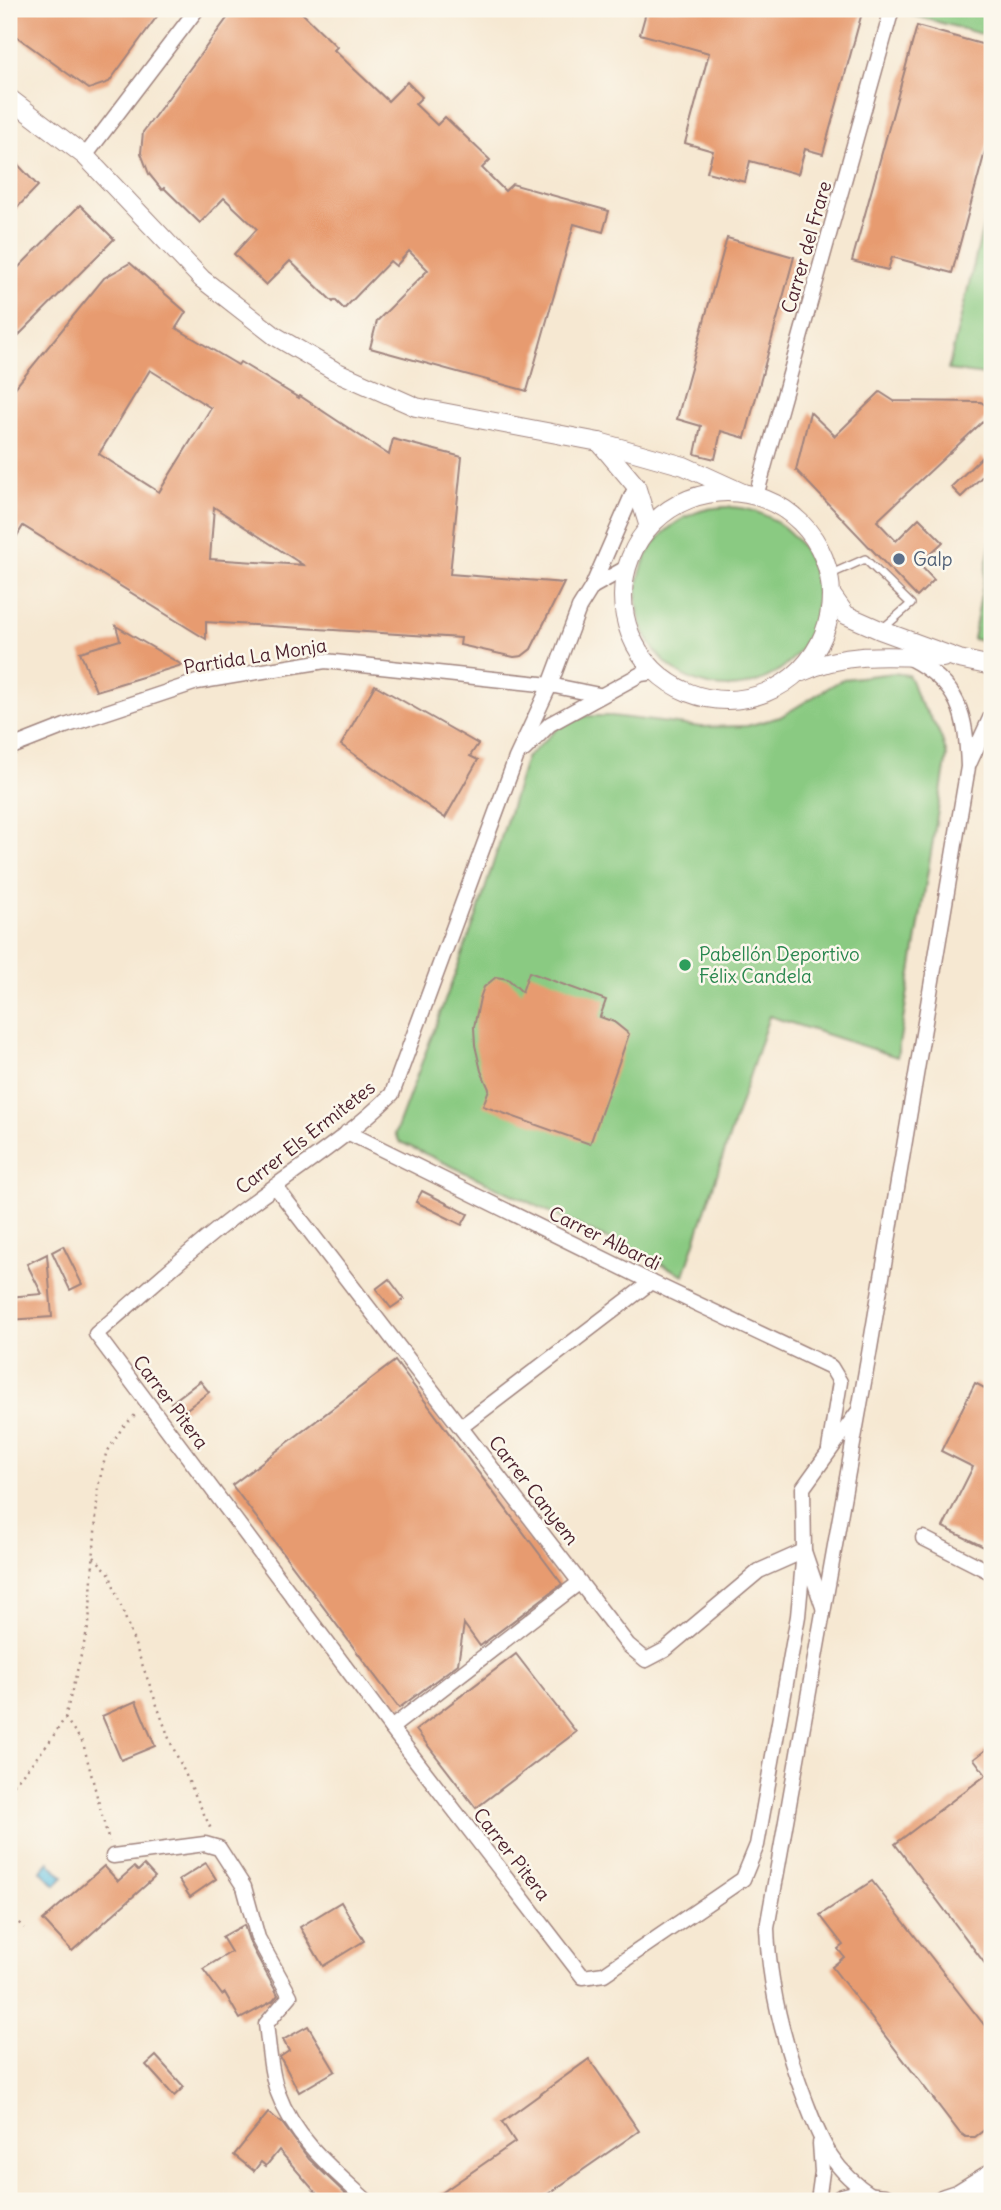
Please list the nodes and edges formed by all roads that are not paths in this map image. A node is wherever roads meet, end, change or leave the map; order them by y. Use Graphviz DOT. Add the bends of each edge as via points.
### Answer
graph roads {
  1 [pos="197,9"];
  2 [pos="892,9"];
  3 [pos="9,98"];
  4 [pos="85,156"];
  5 [pos="598,442"];
  6 [pos="636,486"];
  7 [pos="749,495"];
  8 [pos="649,527"];
  9 [pos="626,568"];
  10 [pos="829,575"];
  11 [pos="593,587"];
  12 [pos="831,594"];
  13 [pos="880,630"];
  14 [pos="906,656"];
  15 [pos="959,659"];
  16 [pos="992,666"];
  17 [pos="655,672"];
  18 [pos="793,677"];
  19 [pos="550,685"];
  20 [pos="599,695"];
  21 [pos="992,714"];
  22 [pos="9,748"];
  23 [pos="516,758"];
  24 [pos="968,767"];
  25 [pos="347,1132"];
  26 [pos="275,1186"];
  27 [pos="651,1282"];
  28 [pos="96,1334"];
  29 [pos="860,1409"];
  30 [pos="461,1427"];
  31 [pos="829,1449"];
  32 [pos="922,1538"];
  33 [pos="804,1550"];
  34 [pos="992,1573"];
  35 [pos="580,1582"];
  36 [pos="824,1611"];
  37 [pos="391,1728"];
  38 [pos="113,1856"];
  39 [pos="819,2135"];
  40 [pos="992,2176"];
  41 [pos="992,2187"];
  42 [pos="881,2200"];
  43 [pos="367,2201"];
  44 [pos="818,2201"];
  45 [pos="843,2201"];
  46 [pos="945,2201"];
  47 [pos="976,2201"];
  1 -- 4 [label="street"];
  2 -- 7 [label="street, Carrer del Frare"];
  3 -- 4 [label="street"];
  4 -- 5 [label="street" via="202,279 275,336 335,371 416,407"];
  5 -- 6 [label="street"];
  5 -- 7 [label="street" via="684,466"];
  6 -- 8 [label="street"];
  6 -- 11 [label="street, Carrer Els Ermitetes"];
  7 -- 8 [label="street" via="709,494 676,505"];
  7 -- 10 [label="street" via="781,507 803,525 820,548"];
  8 -- 9 [label="street"];
  9 -- 11 [label="street"];
  9 -- 17 [label="street" via="622,596 626,624"];
  10 -- 12 [label="street"];
  10 -- 13 [label="lane" via="865,559 911,604"];
  11 -- 19 [label="street, Carrer Els Ermitetes" via="579,608"];
  12 -- 13 [label="street" via="846,615"];
  12 -- 18 [label="street" via="827,625 814,653"];
  13 -- 15 [label="street"];
  14 -- 15 [label="street"];
  14 -- 18 [label="street" via="846,657"];
  14 -- 24 [label="street" via="935,675 961,709"];
  15 -- 16 [label="street"];
  17 -- 18 [label="street" via="687,692 723,700 748,698"];
  17 -- 20 [label="street, Carrer Els Ermitetes"];
  19 -- 20 [label="street, Partida La Monja"];
  19 -- 22 [label="street, Partida La Monja" via="325,661 197,682"];
  19 -- 23 [label="street, Carrer Els Ermitetes"];
  20 -- 23 [label="street, Carrer Els Ermitetes" via="550,724"];
  21 -- 24 [label="street"];
  23 -- 25 [label="street, Carrer Els Ermitetes" via="392,1094"];
  24 -- 29 [label="street"];
  25 -- 26 [label="street, Carrer Els Ermitetes"];
  25 -- 27 [label="street, Carrer Albardi"];
  26 -- 28 [label="street, Carrer Els Ermitetes"];
  26 -- 30 [label="street, Carrer Canyem"];
  27 -- 30 [label="street"];
  27 -- 31 [label="street, Carrer Albardi" via="831,1367 841,1382"];
  28 -- 37 [label="street, Carrer Pitera"];
  29 -- 31 [label="street"];
  29 -- 36 [label="street"];
  30 -- 35 [label="street, Carrer Canyem"];
  31 -- 33 [label="street" via="803,1488"];
  32 -- 34 [label="street"];
  33 -- 35 [label="street, Carrer Canyem" via="759,1571 665,1650 646,1660"];
  33 -- 36 [label="street"];
  33 -- 37 [label="street, Carrer Pitera" via="798,1616 757,1845 743,1879 604,1974 583,1977"];
  35 -- 37 [label="street"];
  36 -- 39 [label="street" via="767,1928 775,2006"];
  38 -- 43 [label="street" via="205,1844 219,1848 244,1886 258,1938 290,1996 266,2024 277,2091 289,2120 324,2162"];
  39 -- 42 [label="street" via="842,2171"];
  39 -- 44 [label="street" via="822,2172"];
  40 -- 46 [label="highway"];
  41 -- 47 [label="highway"];
  42 -- 45 [label="highway"];
}
